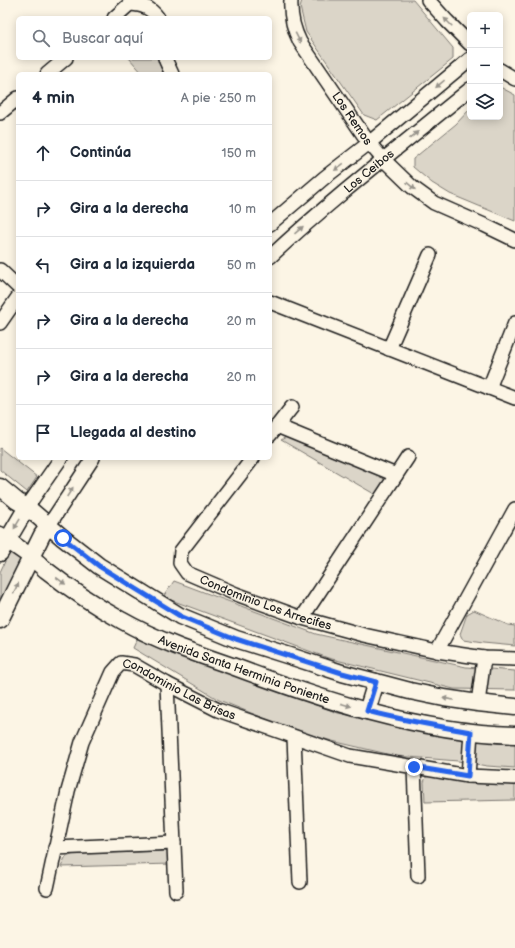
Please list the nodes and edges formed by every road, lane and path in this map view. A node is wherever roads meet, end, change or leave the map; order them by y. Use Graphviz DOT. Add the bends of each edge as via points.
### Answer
graph roads {
  1 [pos="291,0"];
  2 [pos="132,2"];
  3 [pos="435,2"];
  4 [pos="116,16"];
  5 [pos="156,16"];
  6 [pos="467,40"];
  7 [pos="64,60"];
  8 [pos="166,60"];
  9 [pos="467,62"];
  10 [pos="49,72"];
  11 [pos="171,72"];
  12 [pos="503,72"];
  13 [pos="515,79"];
  14 [pos="467,91"];
  15 [pos="16,100"];
  16 [pos="0,113"];
  17 [pos="370,143"];
  18 [pos="383,159"];
  19 [pos="272,222"];
  20 [pos="515,240"];
  21 [pos="272,255"];
  22 [pos="430,255"];
  23 [pos="0,270"];
  24 [pos="16,285"];
  25 [pos="16,300"];
  26 [pos="272,303"];
  27 [pos="0,323"];
  28 [pos="515,323"];
  29 [pos="389,349"];
  30 [pos="489,388"];
  31 [pos="515,398"];
  32 [pos="292,407"];
  33 [pos="274,431"];
  34 [pos="408,456"];
  35 [pos="60,460"];
  36 [pos="92,460"];
  37 [pos="251,460"];
  38 [pos="396,475"];
  39 [pos="0,487"];
  40 [pos="27,507"];
  41 [pos="515,509"];
  42 [pos="48,525"];
  43 [pos="2,543"];
  44 [pos="31,557"];
  45 [pos="302,618"];
  46 [pos="0,620"];
  47 [pos="437,651"];
  48 [pos="484,658"];
  49 [pos="515,659"];
  50 [pos="376,682"];
  51 [pos="166,684"];
  52 [pos="478,703"];
  53 [pos="515,707"];
  54 [pos="367,711"];
  55 [pos="471,732"];
  56 [pos="515,735"];
  57 [pos="294,737"];
  58 [pos="414,767"];
  59 [pos="468,776"];
  60 [pos="515,778"];
  61 [pos="174,843"];
  62 [pos="55,848"];
  63 [pos="418,876"];
  64 [pos="300,882"];
  65 [pos="47,888"];
  66 [pos="176,891"];
  1 -- 17 [label="street, Los Remos, one-way" via="292,22 300,42"];
  2 -- 4 [label="street"];
  2 -- 5 [label="street" via="143,5"];
  6 -- 3 [label="street, one-way"];
  7 -- 10 [label="street"];
  8 -- 11 [label="street"];
  9 -- 17 [label="street, Los Ceibos, one-way"];
  12 -- 13 [label="street"];
  18 -- 14 [label="street, Los Ceibos, one-way"];
  15 -- 16 [label="street"];
  17 -- 18 [label="street, Los Remos"];
  17 -- 19 [label="street, Los Ceibos, one-way"];
  18 -- 20 [label="street, Los Remos, one-way" via="412,187 434,203"];
  21 -- 18 [label="street, Los Ceibos, one-way"];
  22 -- 29 [label="street"];
  23 -- 24 [label="street"];
  25 -- 27 [label="street"];
  26 -- 29 [label="street"];
  28 -- 30 [label="street"];
  29 -- 30 [label="street"];
  30 -- 31 [label="street"];
  32 -- 33 [label="street"];
  33 -- 38 [label="street"];
  34 -- 38 [label="street"];
  35 -- 40 [label="street"];
  42 -- 36 [label="street, one-way"];
  37 -- 45 [label="street, Condominio Los Arrecifes" via="181,551 180,563 187,573"];
  38 -- 45 [label="street"];
  39 -- 40 [label="street"];
  40 -- 42 [label="street"];
  40 -- 43 [label="street, one-way"];
  41 -- 47 [label="street"];
  42 -- 44 [label="street"];
  42 -- 50 [label="street" via="99,566 180,616 236,639"];
  43 -- 44 [label="street, Avenida Santa Herminia Poniente"];
  46 -- 44 [label="street, one-way"];
  44 -- 54 [label="street, Avenida Santa Herminia Poniente, one-way" via="76,592 114,616 168,643 328,700"];
  45 -- 47 [label="street, Condominio Los Arrecifes"];
  47 -- 48 [label="street, Condominio Los Arrecifes"];
  48 -- 49 [label="street, Condominio Los Arrecifes"];
  48 -- 52 [label="street"];
  52 -- 50 [label="street, one-way" via="417,693"];
  50 -- 54 [label="street"];
  51 -- 57 [label="street, Condominio Las Brisas" via="218,710"];
  51 -- 61 [label="street"];
  51 -- 62 [label="street, Condominio Las Brisas" via="134,665 121,663 113,672 82,742"];
  52 -- 53 [label="street"];
  54 -- 55 [label="street, Avenida Santa Herminia Poniente" via="401,720"];
  55 -- 56 [label="street, Avenida Santa Herminia Poniente"];
  55 -- 59 [label="street"];
  57 -- 58 [label="street, Condominio Las Brisas" via="350,756"];
  57 -- 64 [label="street"];
  58 -- 59 [label="street, Condominio Las Brisas"];
  58 -- 63 [label="street"];
  59 -- 60 [label="street, Condominio Las Brisas"];
  61 -- 62 [label="street"];
  61 -- 66 [label="street"];
  62 -- 65 [label="street, Condominio Las Brisas"];
}
